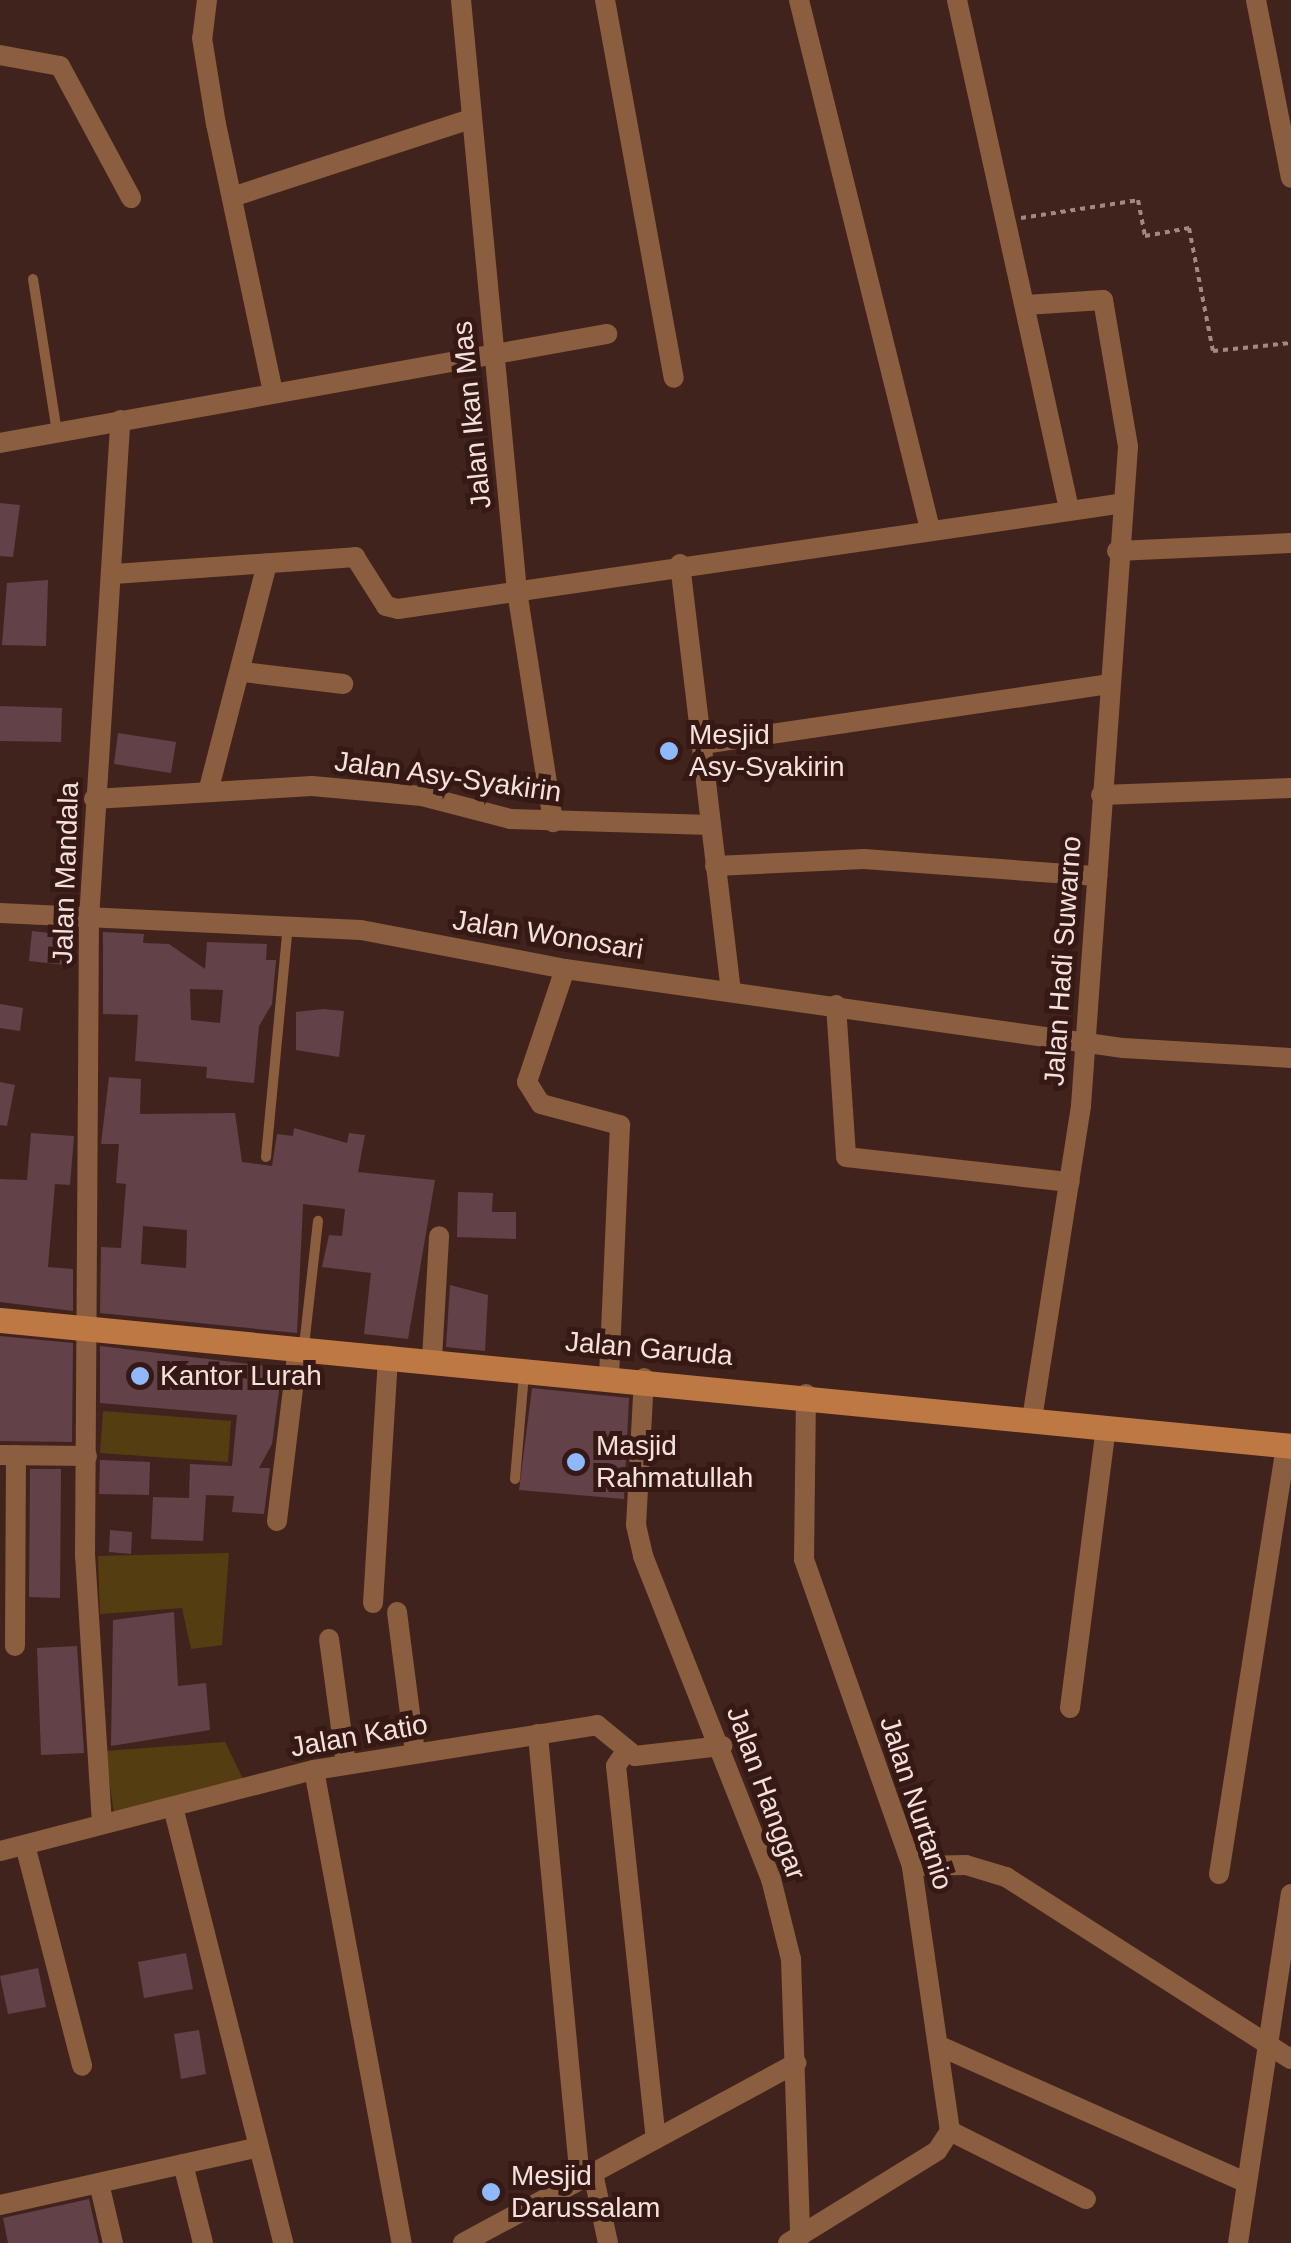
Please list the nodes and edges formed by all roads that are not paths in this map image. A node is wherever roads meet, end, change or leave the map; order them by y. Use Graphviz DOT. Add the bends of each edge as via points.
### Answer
graph roads {
  1 [pos="207,0"];
  2 [pos="460,0"];
  3 [pos="605,0"];
  4 [pos="799,0"];
  5 [pos="957,0"];
  6 [pos="1256,0"];
  7 [pos="0,55"];
  8 [pos="470,119"];
  9 [pos="1290,171"];
  10 [pos="232,197"];
  11 [pos="131,198"];
  12 [pos="33,279"];
  13 [pos="1026,306"];
  14 [pos="607,334"];
  15 [pos="494,353"];
  16 [pos="674,378"];
  17 [pos="273,392"];
  18 [pos="120,420"];
  19 [pos="57,432"];
  20 [pos="0,444"];
  21 [pos="1118,504"];
  22 [pos="1069,509"];
  23 [pos="930,528"];
  24 [pos="1291,543"];
  25 [pos="1116,551"];
  26 [pos="267,564"];
  27 [pos="680,564"];
  28 [pos="114,574"];
  29 [pos="517,591"];
  30 [pos="243,672"];
  31 [pos="342,684"];
  32 [pos="1109,684"];
  33 [pos="703,744"];
  34 [pos="1291,788"];
  35 [pos="208,792"];
  36 [pos="1101,796"];
  37 [pos="94,799"];
  38 [pos="553,822"];
  39 [pos="711,825"];
  40 [pos="715,866"];
  41 [pos="1097,876"];
  42 [pos="0,913"];
  43 [pos="89,919"];
  44 [pos="288,923"];
  45 [pos="565,970"];
  46 [pos="731,990"];
  47 [pos="836,1005"];
  48 [pos="1086,1042"];
  49 [pos="1291,1058"];
  50 [pos="266,1157"];
  51 [pos="1070,1182"];
  52 [pos="318,1221"];
  53 [pos="439,1236"];
  54 [pos="0,1320"];
  55 [pos="92,1329"];
  56 [pos="301,1347"];
  57 [pos="388,1355"];
  58 [pos="432,1360"];
  59 [pos="524,1368"];
  60 [pos="608,1375"];
  61 [pos="644,1378"];
  62 [pos="806,1394"];
  63 [pos="1032,1418"];
  64 [pos="1106,1426"];
  65 [pos="1289,1446"];
  66 [pos="8,1455"];
  67 [pos="87,1456"];
  68 [pos="515,1480"];
  69 [pos="277,1522"];
  70 [pos="373,1603"];
  71 [pos="397,1612"];
  72 [pos="330,1639"];
  73 [pos="14,1646"];
  74 [pos="1070,1708"];
  75 [pos="538,1734"];
  76 [pos="722,1746"];
  77 [pos="626,1750"];
  78 [pos="415,1753"];
  79 [pos="346,1764"];
  80 [pos="314,1770"];
  81 [pos="173,1807"];
  82 [pos="102,1824"];
  83 [pos="25,1845"];
  84 [pos="0,1851"];
  85 [pos="912,1866"];
  86 [pos="1219,1874"];
  87 [pos="1291,1894"];
  88 [pos="1268,2044"];
  89 [pos="944,2048"];
  90 [pos="1291,2059"];
  91 [pos="796,2063"];
  92 [pos="82,2066"];
  93 [pos="950,2131"];
  94 [pos="656,2140"];
  95 [pos="259,2147"];
  96 [pos="183,2164"];
  97 [pos="587,2176"];
  98 [pos="1243,2181"];
  99 [pos="99,2183"];
  100 [pos="1086,2199"];
  101 [pos="0,2205"];
  102 [pos="500,2234"];
  103 [pos="808,2237"];
  104 [pos="112,2243"];
  105 [pos="202,2243"];
  106 [pos="283,2243"];
  107 [pos="402,2243"];
  108 [pos="463,2243"];
  109 [pos="608,2243"];
  110 [pos="1238,2243"];
  1 -- 10 [label="street" via="202,38"];
  2 -- 8 [label="street, Jalan Ikan Mas"];
  3 -- 16 [label="street"];
  4 -- 23 [label="street"];
  5 -- 13 [label="street"];
  6 -- 9 [label="street"];
  7 -- 11 [label="street" via="60,66"];
  8 -- 10 [label="street"];
  8 -- 15 [label="street, Jalan Ikan Mas"];
  10 -- 17 [label="street"];
  12 -- 19 [label="lane"];
  13 -- 21 [label="street, Jalan Hadi Suwarno" via="1105,303 1128,448"];
  13 -- 22 [label="street"];
  14 -- 15 [label="street"];
  15 -- 17 [label="street"];
  15 -- 29 [label="street, Jalan Ikan Mas"];
  17 -- 18 [label="street"];
  18 -- 19 [label="street"];
  18 -- 28 [label="street, Jalan Mandala"];
  19 -- 20 [label="street"];
  21 -- 22 [label="street"];
  21 -- 25 [label="street, Jalan Hadi Suwarno"];
  22 -- 23 [label="street"];
  23 -- 27 [label="street"];
  24 -- 25 [label="street"];
  25 -- 32 [label="street, Jalan Hadi Suwarno"];
  26 -- 28 [label="street"];
  26 -- 29 [label="street" via="355,557 390,609"];
  26 -- 30 [label="street"];
  27 -- 29 [label="street"];
  27 -- 33 [label="street"];
  28 -- 37 [label="street, Jalan Mandala"];
  29 -- 38 [label="street, Jalan Ikan Mas"];
  30 -- 31 [label="street"];
  30 -- 35 [label="street"];
  32 -- 33 [label="street"];
  32 -- 36 [label="street, Jalan Hadi Suwarno"];
  33 -- 39 [label="street"];
  34 -- 36 [label="street"];
  35 -- 37 [label="street, Jalan Asy-Syakirin"];
  35 -- 38 [label="street, Jalan Asy-Syakirin" via="312,786"];
  36 -- 41 [label="street, Jalan Hadi Suwarno"];
  37 -- 43 [label="street, Jalan Mandala"];
  38 -- 39 [label="street, Jalan Asy-Syakirin"];
  39 -- 40 [label="street"];
  40 -- 41 [label="street" via="864,859"];
  40 -- 46 [label="street"];
  41 -- 48 [label="street, Jalan Hadi Suwarno"];
  42 -- 43 [label="street, Jalan Wonosari"];
  43 -- 44 [label="street, Jalan Wonosari"];
  43 -- 55 [label="street, Jalan Mandala"];
  44 -- 45 [label="street, Jalan Wonosari"];
  44 -- 50 [label="lane"];
  45 -- 46 [label="street, Jalan Wonosari"];
  45 -- 60 [label="street" via="527,1082 541,1104 620,1126"];
  46 -- 47 [label="street, Jalan Wonosari"];
  47 -- 48 [label="street, Jalan Wonosari"];
  47 -- 51 [label="street" via="846,1157"];
  48 -- 49 [label="street, Jalan Wonosari"];
  48 -- 51 [label="street, Jalan Hadi Suwarno"];
  51 -- 63 [label="street, Jalan Hadi Suwarno"];
  52 -- 56 [label="lane"];
  53 -- 58 [label="street"];
  54 -- 55 [label="street, Jalan Garuda"];
  55 -- 56 [label="street, Jalan Garuda"];
  55 -- 67 [label="street, Jalan Mandala"];
  56 -- 57 [label="street, Jalan Garuda"];
  56 -- 69 [label="street"];
  57 -- 58 [label="street, Jalan Garuda"];
  57 -- 70 [label="street"];
  58 -- 59 [label="street, Jalan Garuda"];
  59 -- 60 [label="street, Jalan Garuda"];
  59 -- 68 [label="lane"];
  60 -- 61 [label="street, Jalan Garuda"];
  61 -- 62 [label="street, Jalan Garuda"];
  61 -- 76 [label="street, Jalan Hanggar" via="636,1525"];
  62 -- 63 [label="street, Jalan Garuda"];
  62 -- 85 [label="street, Jalan Nurtanio" via="804,1559"];
  63 -- 64 [label="street, Jalan Garuda"];
  64 -- 65 [label="street, Jalan Garuda"];
  64 -- 74 [label="street"];
  65 -- 86 [label="street"];
  66 -- 67 [label="street"];
  66 -- 73 [label="street"];
  67 -- 82 [label="street, Jalan Mandala"];
  71 -- 78 [label="street"];
  72 -- 79 [label="street"];
  75 -- 77 [label="street, Jalan Katio" via="597,1725"];
  75 -- 78 [label="street, Jalan Katio"];
  75 -- 97 [label="street"];
  76 -- 77 [label="street, Jalan Katio" via="644,1757"];
  76 -- 91 [label="street, Jalan Hanggar" via="790,1959"];
  77 -- 94 [label="street" via="616,1766"];
  78 -- 79 [label="street, Jalan Katio"];
  79 -- 80 [label="street, Jalan Katio"];
  80 -- 81 [label="street, Jalan Katio"];
  80 -- 107 [label="street"];
  81 -- 82 [label="street, Jalan Katio"];
  81 -- 95 [label="street"];
  82 -- 83 [label="street, Jalan Katio"];
  83 -- 84 [label="street, Jalan Katio"];
  83 -- 92 [label="street"];
  85 -- 88 [label="street" via="966,1864 1006,1878"];
  85 -- 89 [label="street, Jalan Nurtanio"];
  87 -- 88 [label="street"];
  88 -- 90 [label="street"];
  88 -- 98 [label="street"];
  89 -- 93 [label="street, Jalan Nurtanio"];
  89 -- 98 [label="street"];
  91 -- 94 [label="street"];
  91 -- 103 [label="street, Jalan Hanggar" via="792,2203"];
  93 -- 100 [label="street"];
  93 -- 103 [label="street" via="937,2151"];
  94 -- 97 [label="street"];
  95 -- 96 [label="street"];
  95 -- 106 [label="street"];
  96 -- 99 [label="street"];
  96 -- 105 [label="street"];
  97 -- 102 [label="street"];
  97 -- 109 [label="street"];
  98 -- 110 [label="street"];
  99 -- 101 [label="street"];
  99 -- 104 [label="street"];
  102 -- 108 [label="street"];
}
